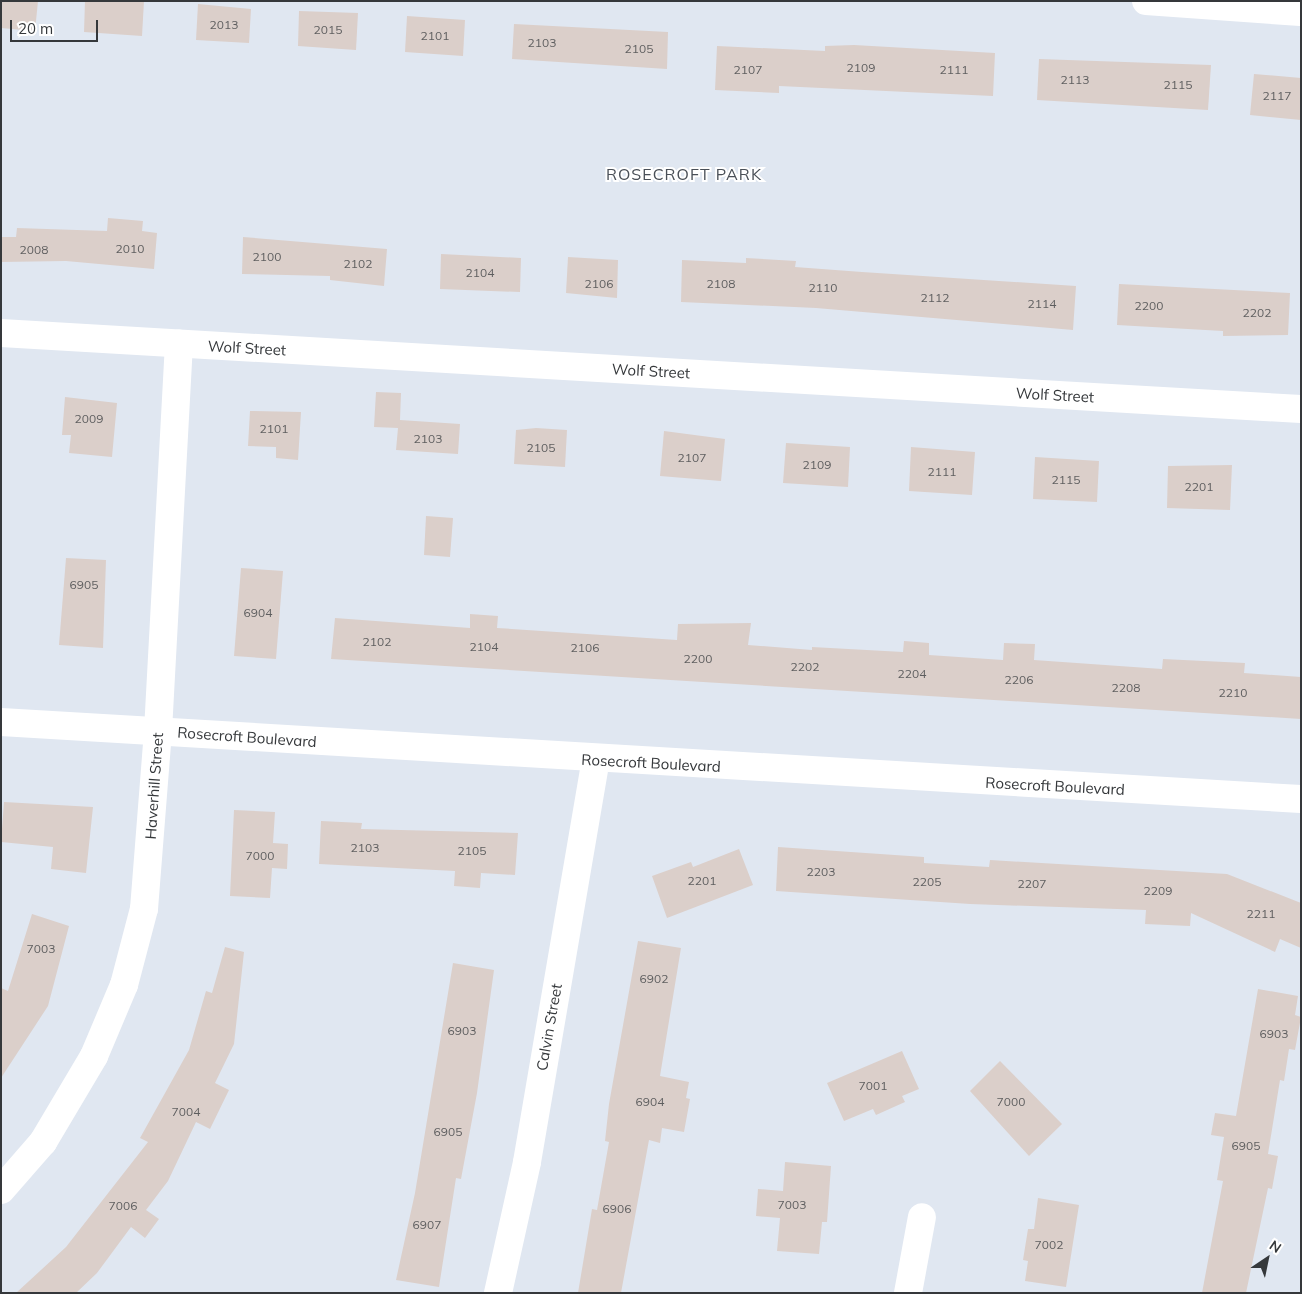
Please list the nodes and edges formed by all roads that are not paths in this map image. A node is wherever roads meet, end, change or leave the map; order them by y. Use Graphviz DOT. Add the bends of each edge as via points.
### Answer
graph roads {
  1 [pos="1146,1"];
  2 [pos="1301,12"];
  3 [pos="1,333"];
  4 [pos="179,344"];
  5 [pos="1301,409"];
  6 [pos="1,722"];
  7 [pos="158,732"];
  8 [pos="596,760"];
  9 [pos="1301,799"];
  10 [pos="1,1190"];
  11 [pos="922,1217"];
  12 [pos="498,1293"];
  13 [pos="908,1293"];
  1 -- 2 [label="street"];
  3 -- 4 [label="street, Wolf Street"];
  4 -- 5 [label="street, Wolf Street"];
  4 -- 7 [label="street, Haverhill Street"];
  6 -- 7 [label="street, Rosecroft Boulevard"];
  7 -- 8 [label="street, Rosecroft Boulevard"];
  7 -- 10 [label="street, Haverhill Street" via="144,910 124,985 110,1022 68,1103 43,1142"];
  8 -- 9 [label="street, Rosecroft Boulevard"];
  8 -- 12 [label="street, Calvin Street" via="527,1162"];
  11 -- 13 [label="street"];
}
